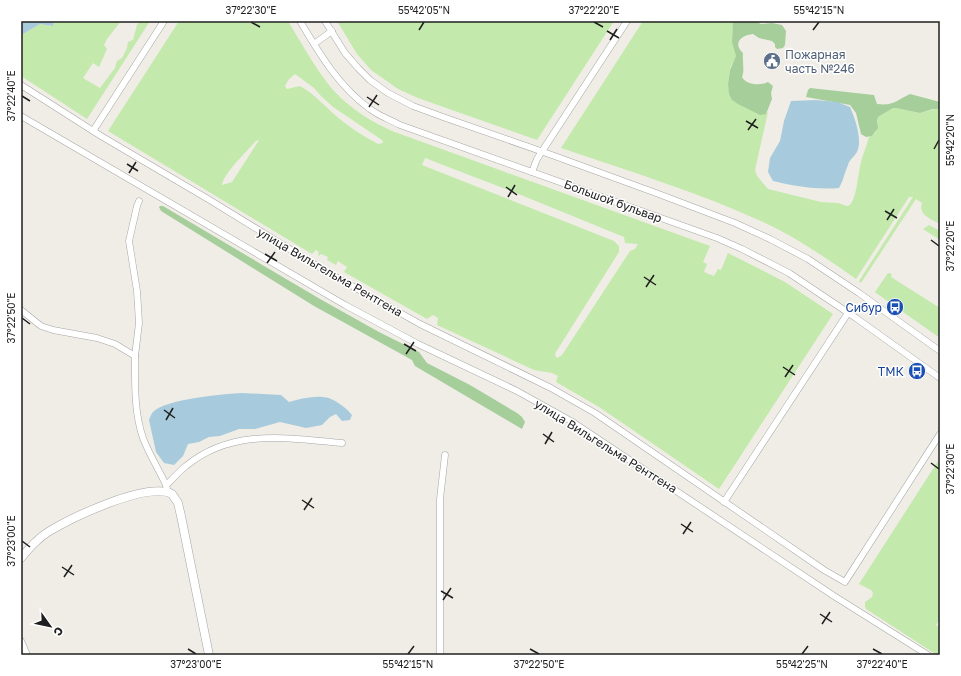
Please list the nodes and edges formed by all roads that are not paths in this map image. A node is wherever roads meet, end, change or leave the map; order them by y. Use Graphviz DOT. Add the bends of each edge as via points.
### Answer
graph roads {
  1 [pos="164,21"];
  2 [pos="300,21"];
  3 [pos="325,21"];
  4 [pos="626,21"];
  5 [pos="332,32"];
  6 [pos="314,44"];
  7 [pos="21,85"];
  8 [pos="21,116"];
  9 [pos="93,131"];
  10 [pos="542,152"];
  11 [pos="532,172"];
  12 [pos="139,201"];
  13 [pos="21,310"];
  14 [pos="848,312"];
  15 [pos="940,351"];
  16 [pos="135,356"];
  17 [pos="940,378"];
  18 [pos="940,434"];
  19 [pos="342,443"];
  20 [pos="445,455"];
  21 [pos="167,488"];
  22 [pos="724,502"];
  23 [pos="21,558"];
  24 [pos="21,642"];
  25 [pos="27,655"];
  26 [pos="208,655"];
  27 [pos="440,655"];
  28 [pos="928,655"];
  1 -- 9 [label="street"];
  2 -- 6 [label="street, Большой бульвар"];
  3 -- 5 [label="street, Большой бульвар"];
  4 -- 10 [label="street"];
  5 -- 6 [label="street"];
  5 -- 10 [label="street, Большой бульвар" via="358,68 388,93 413,106"];
  6 -- 11 [label="street, Большой бульвар" via="327,65 350,92 371,110 400,125"];
  7 -- 9 [label="street, улица Вильгельма Рентгена"];
  8 -- 28 [label="street, улица Вильгельма Рентгена" via="345,305 552,410"];
  9 -- 22 [label="street, улица Вильгельма Рентгена" via="404,316 559,391"];
  10 -- 11 [label="street"];
  10 -- 15 [label="street, Большой бульвар" via="735,223 770,239 814,263"];
  11 -- 14 [label="street, Большой бульвар" via="742,249 789,273"];
  12 -- 16 [label="street" via="129,241 139,323"];
  13 -- 16 [label="street" via="41,326 97,338 115,344"];
  14 -- 17 [label="street, Большой бульвар"];
  14 -- 22 [label="street"];
  16 -- 21 [label="street" via="138,418 144,439"];
  18 -- 22 [label="street, улица Вильгельма Рентгена" via="845,582"];
  19 -- 21 [label="street" via="284,438 230,442 207,452 186,466"];
  20 -- 27 [label="street" via="440,499"];
  21 -- 23 [label="street" via="112,502 92,510 48,532"];
  21 -- 26 [label="street" via="178,503"];
  24 -- 25 [label="street"];
}
